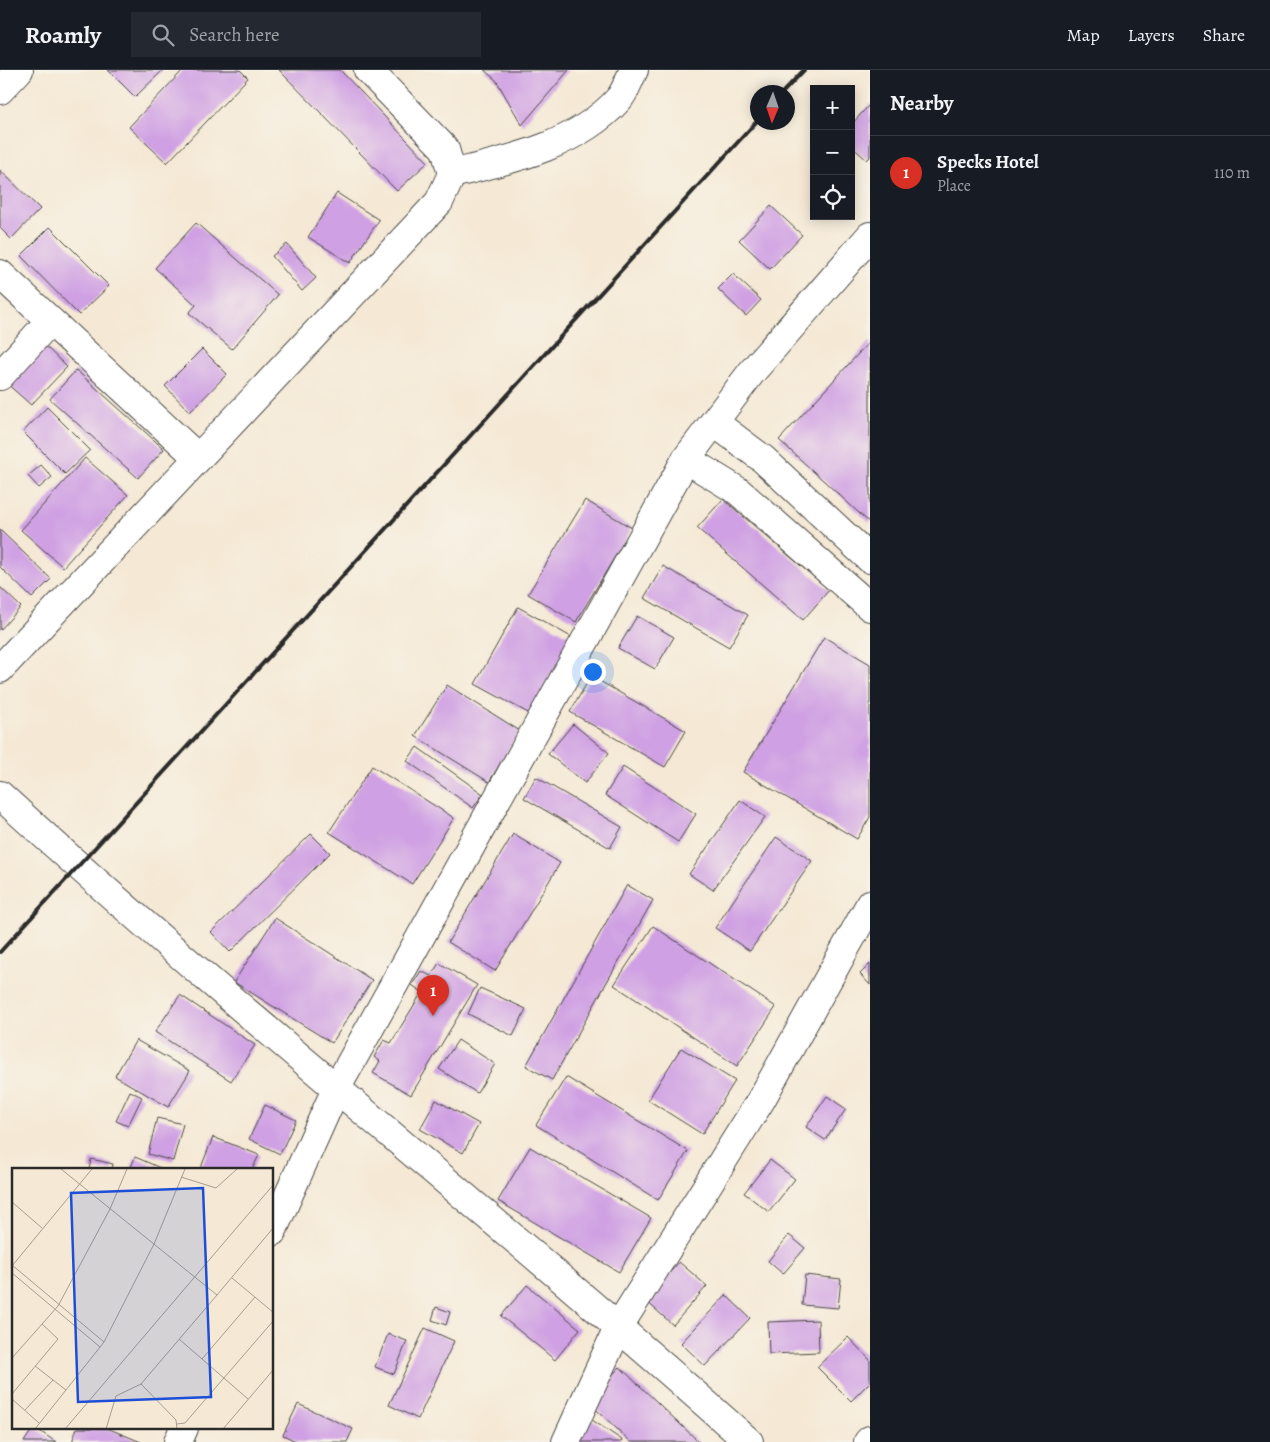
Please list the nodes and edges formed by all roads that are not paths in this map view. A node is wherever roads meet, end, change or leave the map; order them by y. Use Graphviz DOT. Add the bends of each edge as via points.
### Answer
graph roads {
  1 [pos="19,70"];
  2 [pos="368,70"];
  3 [pos="634,70"];
  4 [pos="0,90"];
  5 [pos="452,174"];
  6 [pos="870,236"];
  7 [pos="0,274"];
  8 [pos="50,321"];
  9 [pos="0,376"];
  10 [pos="715,423"];
  11 [pos="197,458"];
  12 [pos="686,459"];
  13 [pos="870,559"];
  14 [pos="870,607"];
  15 [pos="0,670"];
  16 [pos="0,795"];
  17 [pos="870,904"];
  18 [pos="336,1089"];
  19 [pos="274,1228"];
  20 [pos="619,1326"];
  21 [pos="183,1430"];
  22 [pos="178,1442"];
  23 [pos="566,1442"];
  24 [pos="749,1442"];
  1 -- 4 [label="street"];
  2 -- 5 [label="street" via="445,149"];
  3 -- 5 [label="street" via="619,99 586,128 518,158"];
  5 -- 11 [label="street" via="439,202"];
  6 -- 10 [label="street" via="751,373"];
  7 -- 8 [label="street"];
  8 -- 9 [label="street"];
  8 -- 11 [label="street"];
  10 -- 12 [label="street"];
  10 -- 13 [label="street" via="763,459"];
  11 -- 15 [label="street"];
  12 -- 14 [label="street" via="738,491"];
  12 -- 18 [label="street"];
  16 -- 18 [label="street"];
  17 -- 20 [label="street" via="766,1092"];
  18 -- 19 [label="street"];
  18 -- 20 [label="street"];
  20 -- 23 [label="street"];
  20 -- 24 [label="street"];
  21 -- 22 [label="street"];
}
